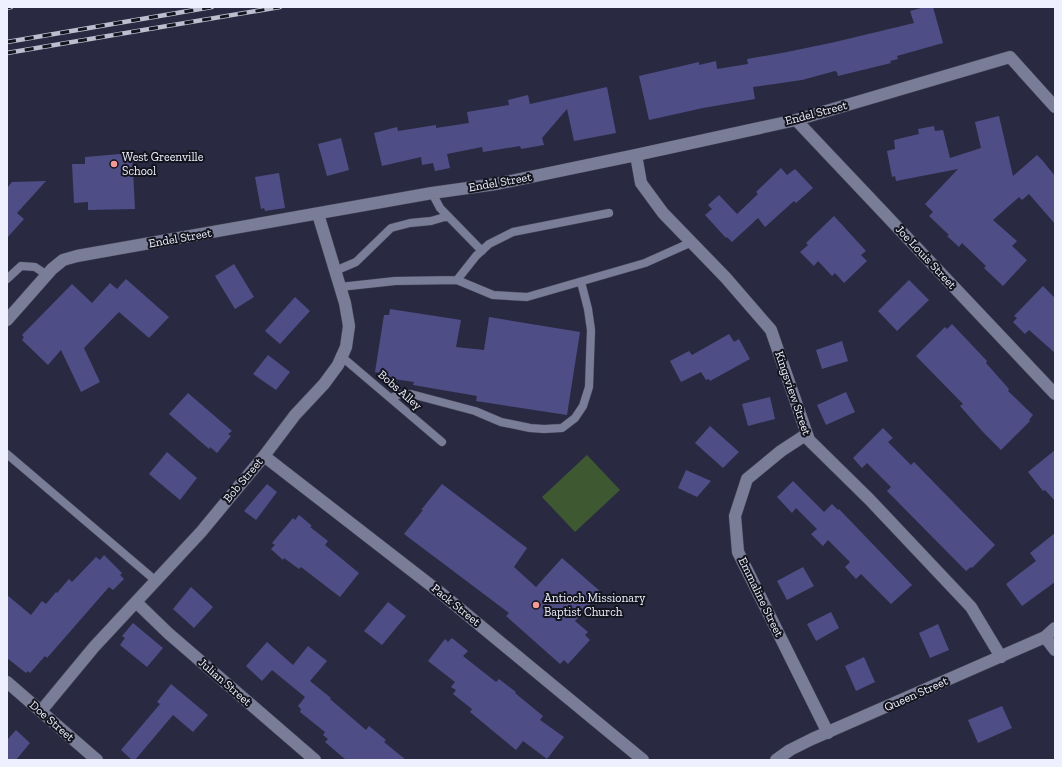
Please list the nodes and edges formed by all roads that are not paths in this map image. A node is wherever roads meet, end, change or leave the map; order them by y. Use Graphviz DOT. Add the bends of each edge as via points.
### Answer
graph roads {
  1 [pos="1055,107"];
  2 [pos="796,120"];
  3 [pos="636,155"];
  4 [pos="432,193"];
  5 [pos="609,213"];
  6 [pos="318,214"];
  7 [pos="448,216"];
  8 [pos="692,242"];
  9 [pos="482,250"];
  10 [pos="335,271"];
  11 [pos="47,275"];
  12 [pos="7,279"];
  13 [pos="457,280"];
  14 [pos="581,282"];
  15 [pos="340,287"];
  16 [pos="7,320"];
  17 [pos="342,357"];
  18 [pos="1055,394"];
  19 [pos="390,398"];
  20 [pos="807,434"];
  21 [pos="442,442"];
  22 [pos="7,454"];
  23 [pos="264,456"];
  24 [pos="156,581"];
  25 [pos="136,602"];
  26 [pos="1055,628"];
  27 [pos="1045,637"];
  28 [pos="1055,650"];
  29 [pos="1000,657"];
  30 [pos="7,682"];
  31 [pos="41,711"];
  32 [pos="828,733"];
  33 [pos="97,760"];
  34 [pos="315,760"];
  35 [pos="643,760"];
  36 [pos="776,760"];
  1 -- 2 [label="street, Endel Street" via="1010,57"];
  2 -- 3 [label="street, Endel Street"];
  2 -- 18 [label="street, Joe Louis Street"];
  3 -- 4 [label="street, Endel Street" via="496,184"];
  3 -- 8 [label="street, Kingsview Street" via="641,183 663,213"];
  4 -- 6 [label="street, Endel Street"];
  4 -- 7 [label="lane"];
  5 -- 9 [label="lane" via="513,232"];
  6 -- 10 [label="street, Bob Street"];
  6 -- 11 [label="street, Endel Street" via="77,256 63,260"];
  7 -- 9 [label="lane"];
  7 -- 10 [label="lane" via="391,228 356,262"];
  8 -- 14 [label="lane" via="645,263"];
  8 -- 20 [label="street, Kingsview Street" via="771,330"];
  9 -- 13 [label="lane"];
  10 -- 15 [label="street, Bob Street"];
  11 -- 12 [label="lane" via="35,266 21,266"];
  11 -- 16 [label="street, Endel Street"];
  13 -- 14 [label="lane" via="493,295 527,297"];
  13 -- 15 [label="lane" via="395,280"];
  14 -- 19 [label="lane" via="592,330 589,387 583,406 575,418 562,428 544,430 509,424 475,411 411,394"];
  15 -- 17 [label="street, Bob Street" via="349,326"];
  17 -- 19 [label="lane, Bobs Alley"];
  17 -- 23 [label="street, Bob Street" via="324,384 295,415"];
  19 -- 21 [label="lane, Bobs Alley"];
  20 -- 29 [label="street, Kingsview Street" via="809,440 870,500 971,607"];
  20 -- 32 [label="street, Emmaline Street" via="747,479 735,516 738,552"];
  22 -- 24 [label="lane"];
  23 -- 24 [label="street, Bob Street" via="201,532"];
  23 -- 35 [label="street, Pack Street" via="442,594"];
  24 -- 25 [label="street, Bob Street"];
  25 -- 31 [label="street, Bob Street" via="94,647"];
  25 -- 34 [label="street, Julian Street" via="168,633"];
  26 -- 27 [label="street, Queen Street"];
  27 -- 28 [label="street"];
  27 -- 29 [label="street, Queen Street"];
  29 -- 32 [label="street, Queen Street"];
  30 -- 31 [label="street, Doe Street"];
  31 -- 33 [label="street, Doe Street"];
  32 -- 36 [label="street, Queen Street" via="790,750"];
}
